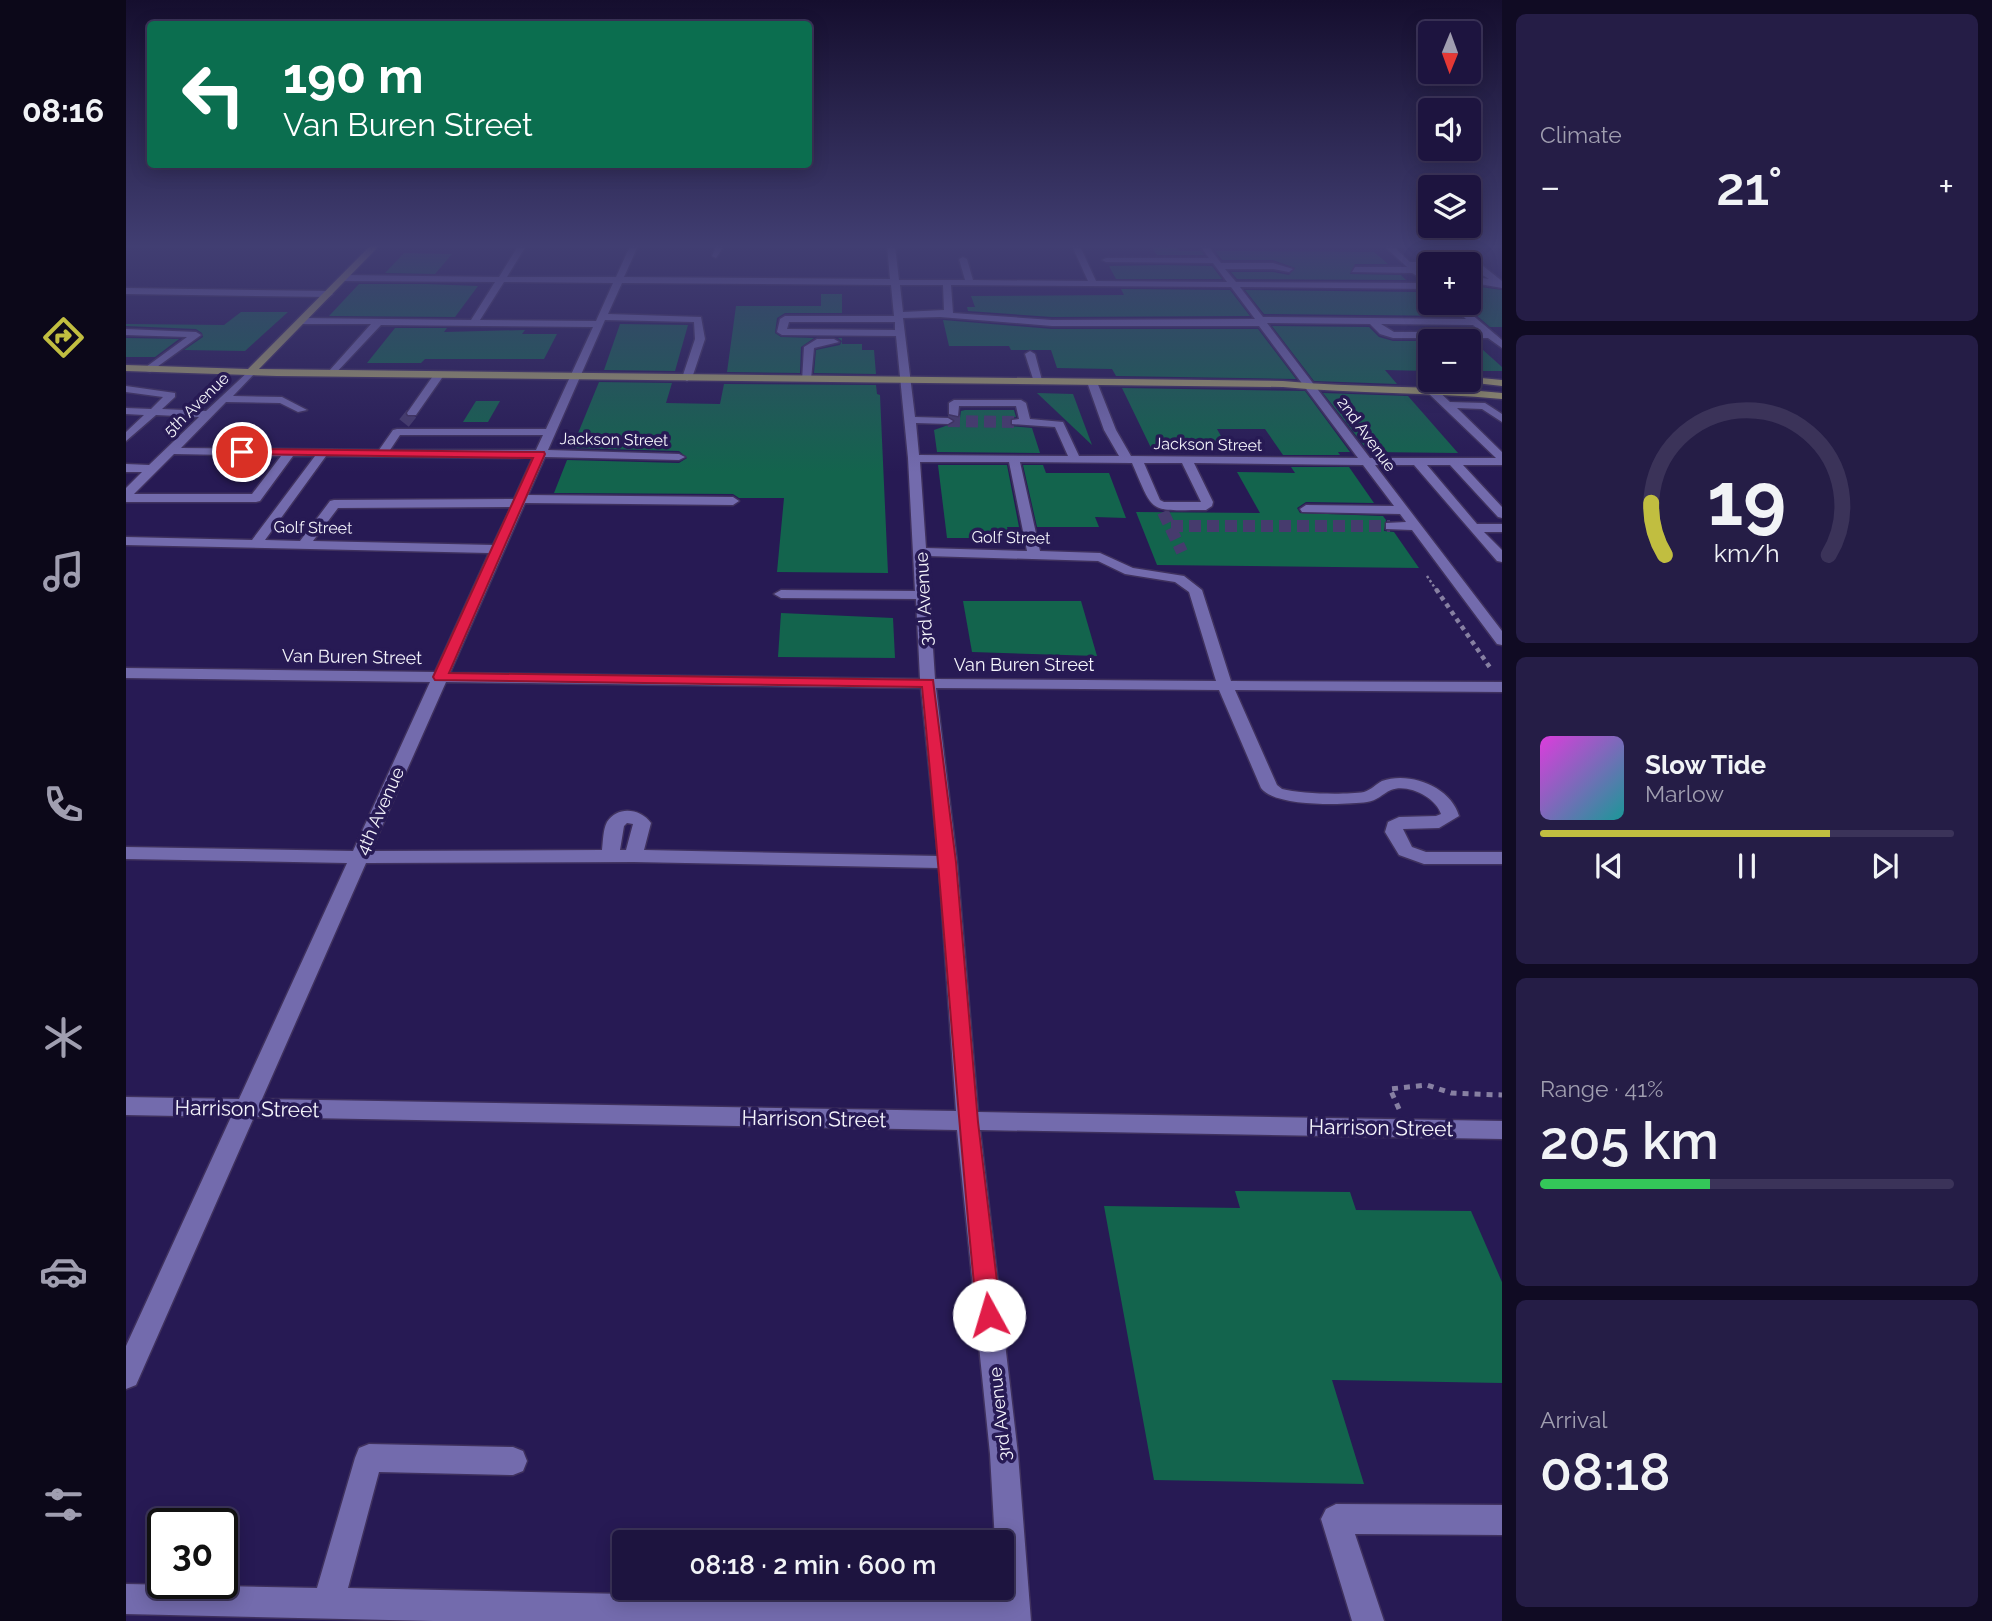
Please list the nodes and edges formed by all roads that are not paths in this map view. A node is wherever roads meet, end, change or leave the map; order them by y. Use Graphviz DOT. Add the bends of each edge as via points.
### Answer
graph roads {
  1 [pos="303,321"];
  2 [pos="379,321"];
  3 [pos="1373,321"];
  4 [pos="410,322"];
  5 [pos="532,322"];
  6 [pos="601,322"];
  7 [pos="698,322"];
  8 [pos="784,322"];
  9 [pos="899,322"];
  10 [pos="1053,322"];
  11 [pos="1261,322"];
  12 [pos="1301,322"];
  13 [pos="1439,322"];
  14 [pos="1475,322"];
  15 [pos="474,323"];
  16 [pos="126,332"];
  17 [pos="139,333"];
  18 [pos="900,338"];
  19 [pos="1498,340"];
  20 [pos="126,342"];
  21 [pos="1030,355"];
  22 [pos="126,368"];
  23 [pos="150,369"];
  24 [pos="251,372"];
  25 [pos="333,373"];
  26 [pos="439,375"];
  27 [pos="575,377"];
  28 [pos="687,378"];
  29 [pos="806,379"];
  30 [pos="905,381"];
  31 [pos="1481,381"];
  32 [pos="1040,382"];
  33 [pos="1092,382"];
  34 [pos="1502,383"];
  35 [pos="1309,384"];
  36 [pos="1418,385"];
  37 [pos="126,389"];
  38 [pos="1436,392"];
  39 [pos="1478,392"];
  40 [pos="1502,396"];
  41 [pos="224,398"];
  42 [pos="1445,405"];
  43 [pos="302,410"];
  44 [pos="126,411"];
  45 [pos="153,413"];
  46 [pos="208,414"];
  47 [pos="1502,419"];
  48 [pos="909,420"];
  49 [pos="404,423"];
  50 [pos="551,432"];
  51 [pos="126,438"];
  52 [pos="169,451"];
  53 [pos="290,452"];
  54 [pos="323,453"];
  55 [pos="382,454"];
  56 [pos="540,454"];
  57 [pos="679,457"];
  58 [pos="914,458"];
  59 [pos="1014,459"];
  60 [pos="1075,459"];
  61 [pos="1131,459"];
  62 [pos="1186,460"];
  63 [pos="1502,460"];
  64 [pos="1365,462"];
  65 [pos="1418,462"];
  66 [pos="1454,462"];
  67 [pos="126,468"];
  68 [pos="152,469"];
  69 [pos="126,497"];
  70 [pos="519,501"];
  71 [pos="733,501"];
  72 [pos="1306,509"];
  73 [pos="1402,510"];
  74 [pos="1502,514"];
  75 [pos="1390,526"];
  76 [pos="1414,526"];
  77 [pos="1474,528"];
  78 [pos="1502,528"];
  79 [pos="126,541"];
  80 [pos="256,544"];
  81 [pos="304,545"];
  82 [pos="498,549"];
  83 [pos="922,552"];
  84 [pos="1034,555"];
  85 [pos="1502,558"];
  86 [pos="781,594"];
  87 [pos="924,595"];
  88 [pos="1502,641"];
  89 [pos="126,673"];
  90 [pos="440,677"];
  91 [pos="928,683"];
  92 [pos="1225,686"];
  93 [pos="1502,687"];
  94 [pos="126,853"];
  95 [pos="610,856"];
  96 [pos="634,856"];
  97 [pos="360,857"];
  98 [pos="1502,858"];
  99 [pos="948,862"];
  100 [pos="126,1105"];
  101 [pos="244,1110"];
  102 [pos="968,1122"];
  103 [pos="1502,1130"];
  104 [pos="126,1376"];
  105 [pos="513,1461"];
  106 [pos="1502,1520"];
  107 [pos="126,1599"];
  108 [pos="328,1604"];
  109 [pos="653,1616"];
  110 [pos="1015,1619"];
  111 [pos="1368,1621"];
  1 -- 24 [label="main road, 5th Avenue"];
  2 -- 25 [label="street"];
  3 -- 19 [label="street" via="1393,335"];
  4 -- 15 [label="street"];
  5 -- 15 [label="street"];
  6 -- 27 [label="street, 4th Avenue"];
  7 -- 28 [label="street" via="700,339"];
  8 -- 18 [label="street" via="782,332"];
  9 -- 18 [label="street, 3rd Avenue"];
  10 -- 11 [label="street"];
  11 -- 12 [label="street"];
  11 -- 35 [label="street, 2nd Avenue"];
  13 -- 14 [label="street"];
  14 -- 19 [label="street"];
  16 -- 17 [label="street"];
  17 -- 20 [label="street"];
  17 -- 23 [label="street" via="196,335"];
  18 -- 29 [label="street" via="812,343"];
  18 -- 30 [label="street, 3rd Avenue"];
  21 -- 32 [label="street"];
  22 -- 23 [label="main road"];
  23 -- 24 [label="main road"];
  24 -- 25 [label="main road"];
  24 -- 41 [label="street, 5th Avenue"];
  25 -- 26 [label="main road"];
  26 -- 27 [label="main road"];
  26 -- 49 [label="street"];
  27 -- 28 [label="main road"];
  27 -- 50 [label="street, 4th Avenue"];
  28 -- 29 [label="main road"];
  29 -- 30 [label="main road"];
  30 -- 32 [label="main road"];
  30 -- 48 [label="street, 3rd Avenue"];
  31 -- 34 [label="main road"];
  32 -- 33 [label="main road"];
  33 -- 35 [label="main road"];
  33 -- 61 [label="street" via="1110,430"];
  35 -- 36 [label="main road" via="1336,388"];
  35 -- 64 [label="street, 2nd Avenue"];
  37 -- 45 [label="street" via="172,395"];
  38 -- 42 [label="street"];
  39 -- 40 [label="main road"];
  41 -- 43 [label="street" via="282,400"];
  41 -- 46 [label="street, 5th Avenue"];
  42 -- 47 [label="street" via="1485,406"];
  42 -- 63 [label="street"];
  44 -- 45 [label="street"];
  45 -- 46 [label="street"];
  45 -- 51 [label="street"];
  46 -- 52 [label="street, 5th Avenue"];
  48 -- 58 [label="street, 3rd Avenue"];
  48 -- 60 [label="street" via="951,417 954,403 1021,403 1021,422 1059,424"];
  49 -- 50 [label="street"];
  49 -- 55 [label="street"];
  50 -- 56 [label="street, 4th Avenue"];
  52 -- 53 [label="street, Jackson Street"];
  52 -- 68 [label="street, 5th Avenue"];
  53 -- 54 [label="street, Jackson Street"];
  53 -- 69 [label="street" via="256,498"];
  54 -- 55 [label="street, Jackson Street"];
  54 -- 80 [label="street"];
  55 -- 56 [label="street, Jackson Street"];
  56 -- 57 [label="street, Jackson Street"];
  56 -- 70 [label="street, 4th Avenue"];
  58 -- 59 [label="street, Jackson Street"];
  58 -- 83 [label="street, 3rd Avenue"];
  59 -- 60 [label="street, Jackson Street"];
  59 -- 84 [label="street"];
  60 -- 61 [label="street, Jackson Street"];
  61 -- 62 [label="street, Jackson Street"];
  61 -- 62 [label="street" via="1163,509 1206,506"];
  62 -- 64 [label="street, Jackson Street"];
  63 -- 66 [label="street, Jackson Street"];
  64 -- 65 [label="street, Jackson Street"];
  64 -- 73 [label="street, 2nd Avenue"];
  65 -- 66 [label="street, Jackson Street"];
  65 -- 77 [label="street"];
  66 -- 74 [label="street"];
  67 -- 68 [label="street"];
  68 -- 69 [label="street, 5th Avenue"];
  70 -- 71 [label="street"];
  70 -- 81 [label="street" via="334,504"];
  70 -- 82 [label="street, 4th Avenue"];
  72 -- 73 [label="street"];
  73 -- 76 [label="street, 2nd Avenue"];
  75 -- 76 [label="street"];
  76 -- 88 [label="street, 2nd Avenue"];
  77 -- 78 [label="street"];
  77 -- 85 [label="street"];
  79 -- 80 [label="street, Golf Street"];
  80 -- 81 [label="street, Golf Street"];
  81 -- 82 [label="street, Golf Street"];
  82 -- 90 [label="street, 4th Avenue"];
  83 -- 84 [label="street, Golf Street"];
  83 -- 87 [label="street, 3rd Avenue"];
  84 -- 92 [label="street, Golf Street" via="1100,556 1130,571 1179,579 1195,590"];
  86 -- 87 [label="street"];
  87 -- 91 [label="street, 3rd Avenue"];
  89 -- 90 [label="street, Van Buren Street"];
  90 -- 91 [label="street, Van Buren Street"];
  90 -- 97 [label="street, 4th Avenue"];
  91 -- 92 [label="street, Van Buren Street"];
  91 -- 99 [label="street, 3rd Avenue"];
  92 -- 93 [label="street, Van Buren Street"];
  92 -- 98 [label="street" via="1276,793 1369,797 1385,785 1412,785 1443,800 1450,816 1439,822 1399,823 1394,832 1405,851 1424,858"];
  94 -- 97 [label="street"];
  95 -- 96 [label="street"];
  95 -- 96 [label="street" via="615,824 623,817 636,817 642,823"];
  95 -- 97 [label="street"];
  96 -- 99 [label="street"];
  97 -- 101 [label="street, 4th Avenue"];
  99 -- 102 [label="street, 3rd Avenue"];
  100 -- 101 [label="street, Harrison Street"];
  101 -- 102 [label="street, Harrison Street"];
  101 -- 104 [label="street, 4th Avenue"];
  102 -- 103 [label="street, Harrison Street"];
  102 -- 110 [label="street, 3rd Avenue" via="1004,1454"];
  105 -- 108 [label="street" via="369,1458"];
  106 -- 111 [label="street" via="1336,1519"];
  107 -- 108 [label="street"];
  108 -- 109 [label="street"];
  109 -- 110 [label="street"];
}
